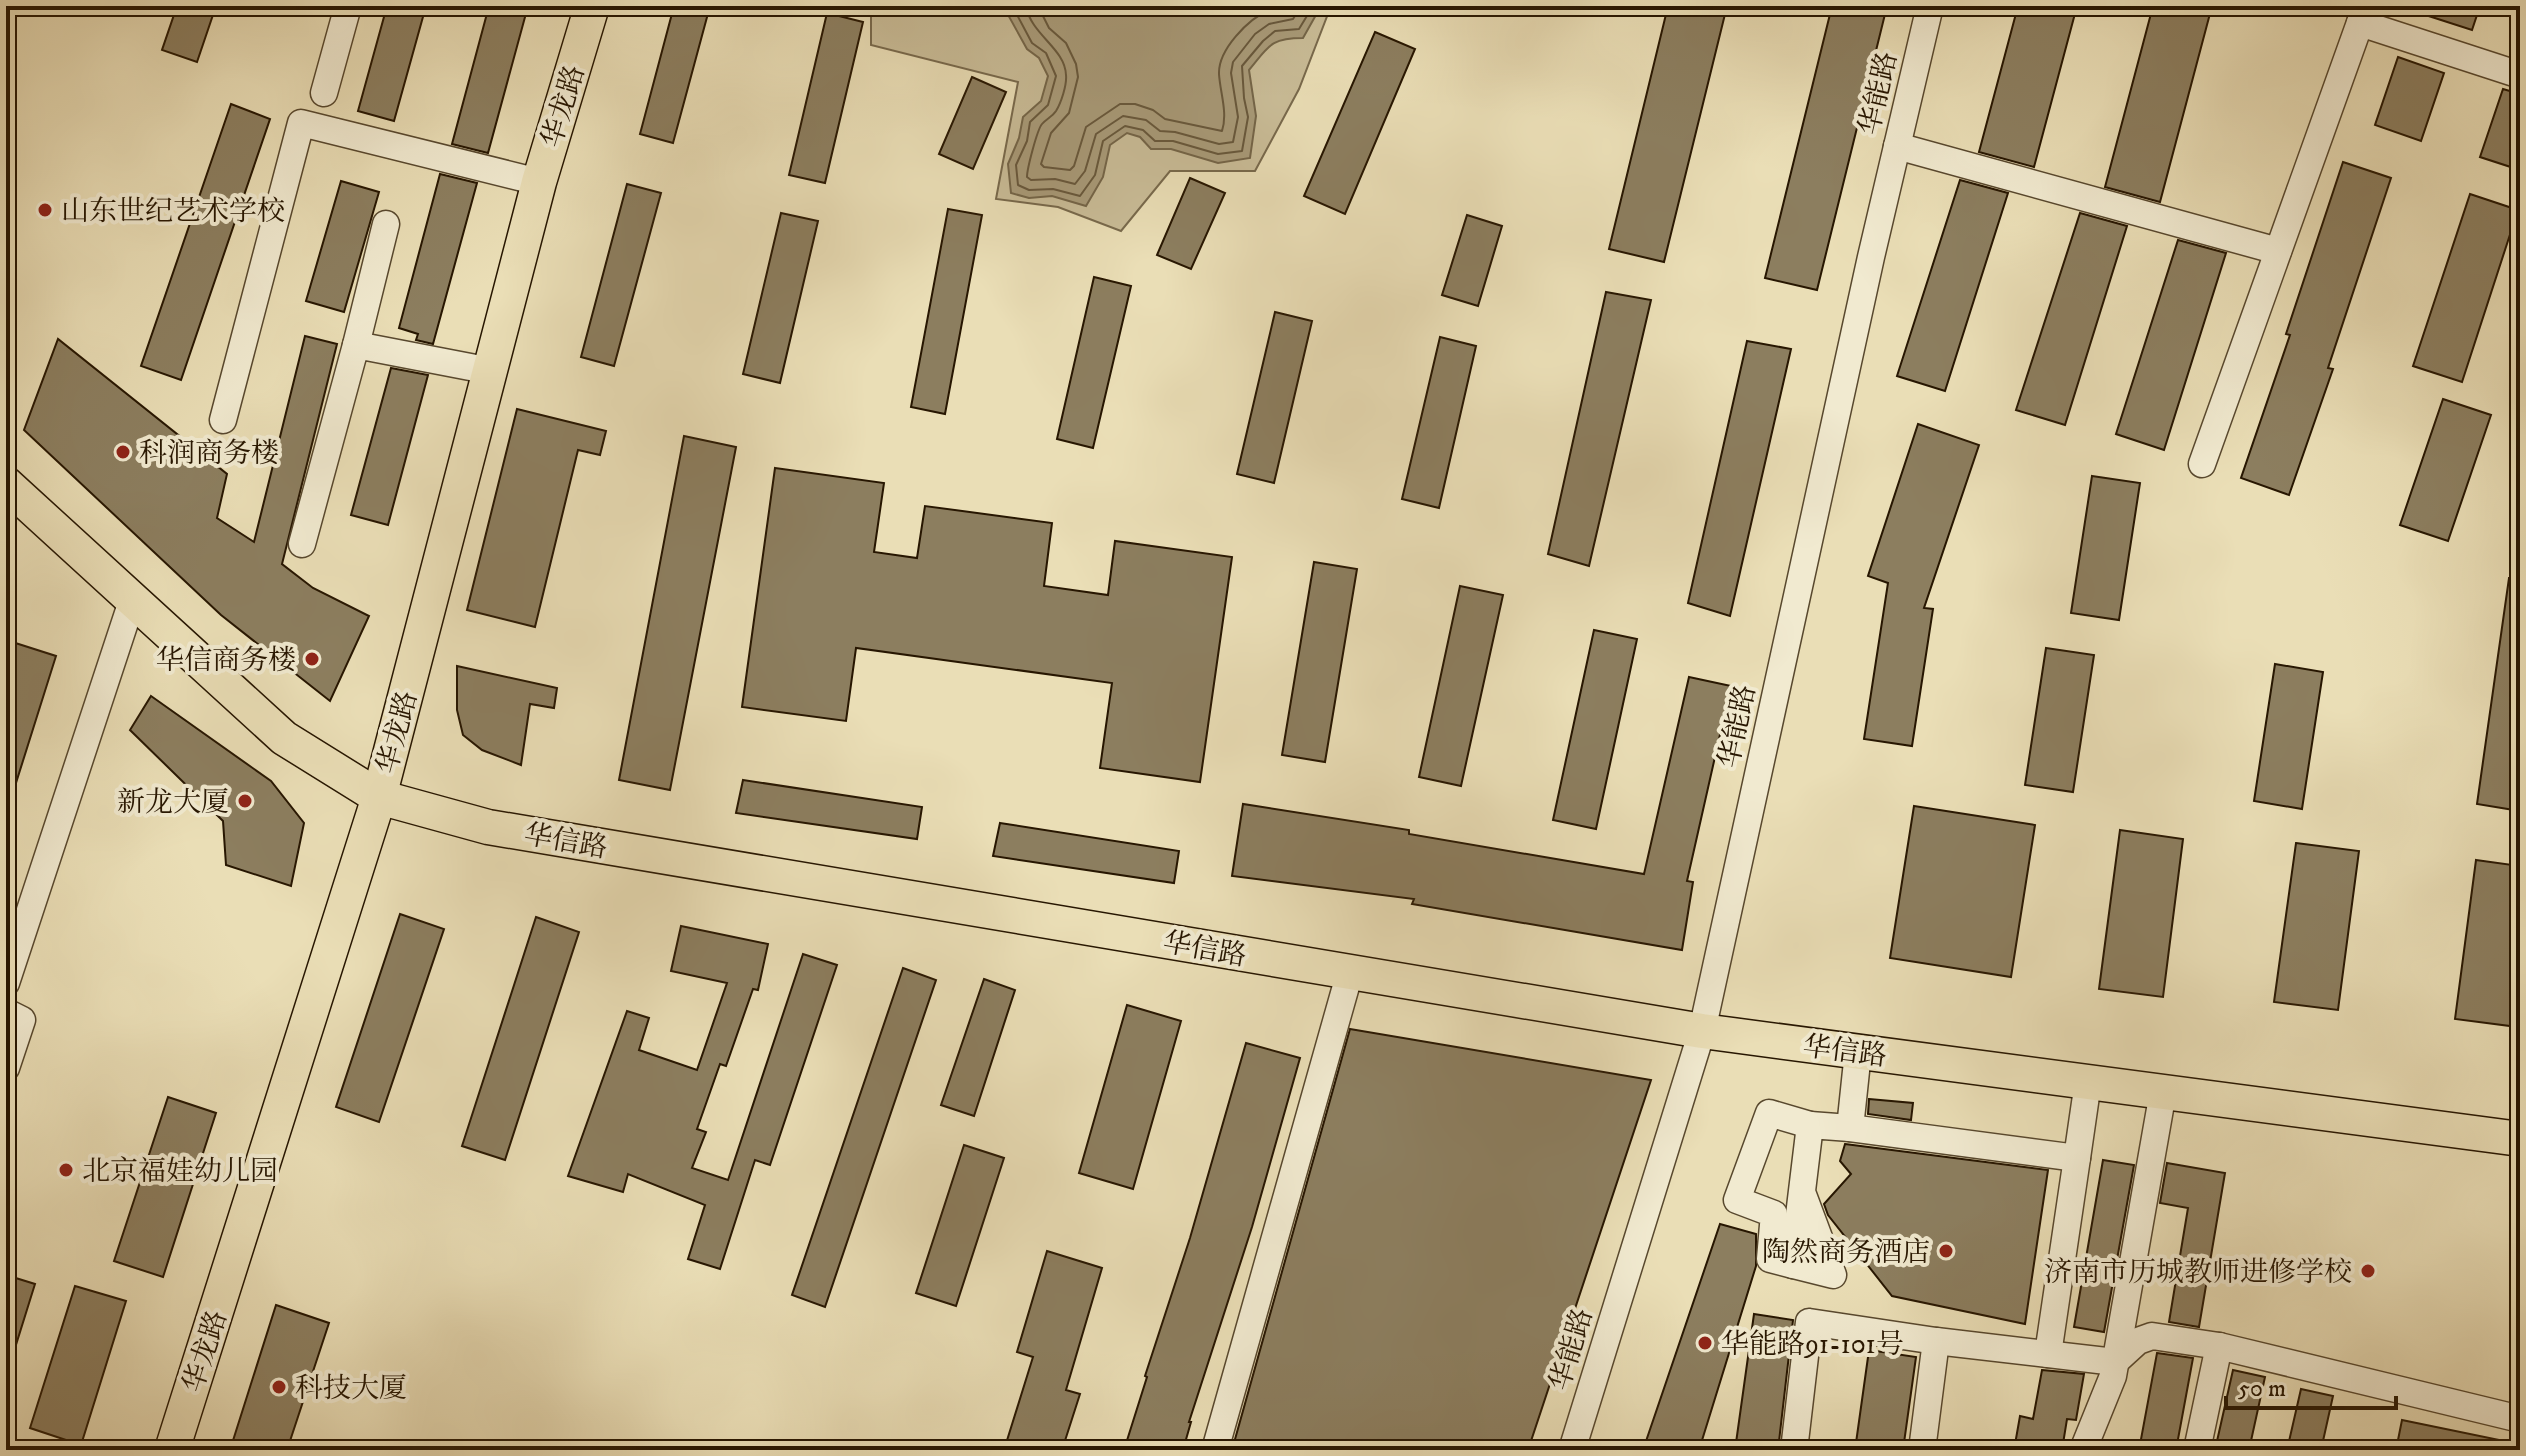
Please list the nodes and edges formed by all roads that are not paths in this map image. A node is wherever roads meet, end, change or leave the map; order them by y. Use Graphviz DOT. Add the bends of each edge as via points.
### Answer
graph roads {
  1 [pos="348,6"];
  2 [pos="592,6"];
  3 [pos="1930,6"];
  4 [pos="2363,14"];
  5 [pos="2520,75"];
  6 [pos="324,93"];
  7 [pos="1897,146"];
  8 [pos="539,182"];
  9 [pos="386,224"];
  10 [pos="2278,251"];
  11 [pos="356,345"];
  12 [pos="491,371"];
  13 [pos="223,420"];
  14 [pos="2202,464"];
  15 [pos="6,484"];
  16 [pos="302,544"];
  17 [pos="133,598"];
  18 [pos="379,797"];
  19 [pos="1350,972"];
  20 [pos="6,983"];
  21 [pos="6,1012"];
  22 [pos="1702,1031"];
  23 [pos="1858,1052"];
  24 [pos="6,1068"];
  25 [pos="2088,1082"];
  26 [pos="2163,1092"];
  27 [pos="1810,1125"];
  28 [pos="1850,1128"];
  29 [pos="2520,1139"];
  30 [pos="2077,1158"];
  31 [pos="1802,1192"];
  32 [pos="1793,1265"];
  33 [pos="1936,1341"];
  34 [pos="2219,1346"];
  35 [pos="2048,1354"];
  36 [pos="2115,1362"];
  37 [pos="2520,1419"];
  38 [pos="172,1450"];
  39 [pos="1215,1450"];
  40 [pos="1572,1450"];
  41 [pos="1794,1450"];
  42 [pos="1922,1450"];
  43 [pos="2083,1450"];
  44 [pos="2197,1450"];
  1 -- 6 [label="street"];
  2 -- 8 [label="main road, 华龙路"];
  3 -- 7 [label="street, 华能路"];
  4 -- 5 [label="street"];
  4 -- 10 [label="street"];
  7 -- 10 [label="street"];
  7 -- 22 [label="street, 华能路"];
  8 -- 12 [label="main road, 华龙路"];
  8 -- 13 [label="street" via="301,123"];
  9 -- 11 [label="street"];
  10 -- 14 [label="street"];
  11 -- 12 [label="street"];
  11 -- 16 [label="street"];
  12 -- 18 [label="main road, 华龙路"];
  15 -- 17 [label="main road, 华信路"];
  17 -- 18 [label="main road, 华信路" via="284,738"];
  17 -- 20 [label="street"];
  18 -- 19 [label="main road, 华信路" via="488,827"];
  18 -- 38 [label="main road, 华龙路"];
  19 -- 22 [label="main road, 华信路"];
  19 -- 39 [label="street"];
  21 -- 24 [label="street" via="22,1020"];
  22 -- 23 [label="main road, 华信路"];
  22 -- 40 [label="street, 华能路"];
  23 -- 25 [label="main road, 华信路"];
  23 -- 28 [label="street"];
  25 -- 26 [label="main road, 华信路"];
  25 -- 30 [label="street"];
  26 -- 29 [label="main road, 华信路"];
  26 -- 36 [label="street"];
  27 -- 28 [label="street"];
  27 -- 31 [label="street"];
  27 -- 32 [label="street" via="1769,1113 1737,1200 1774,1214 1770,1259"];
  28 -- 30 [label="street"];
  30 -- 35 [label="street"];
  31 -- 32 [label="street"];
  31 -- 32 [label="street" via="1833,1275"];
  33 -- 35 [label="street"];
  33 -- 41 [label="street" via="1809,1322"];
  33 -- 42 [label="street"];
  34 -- 36 [label="street" via="2152,1336"];
  34 -- 37 [label="street"];
  34 -- 44 [label="street"];
  35 -- 36 [label="street"];
  36 -- 43 [label="street"];
}
